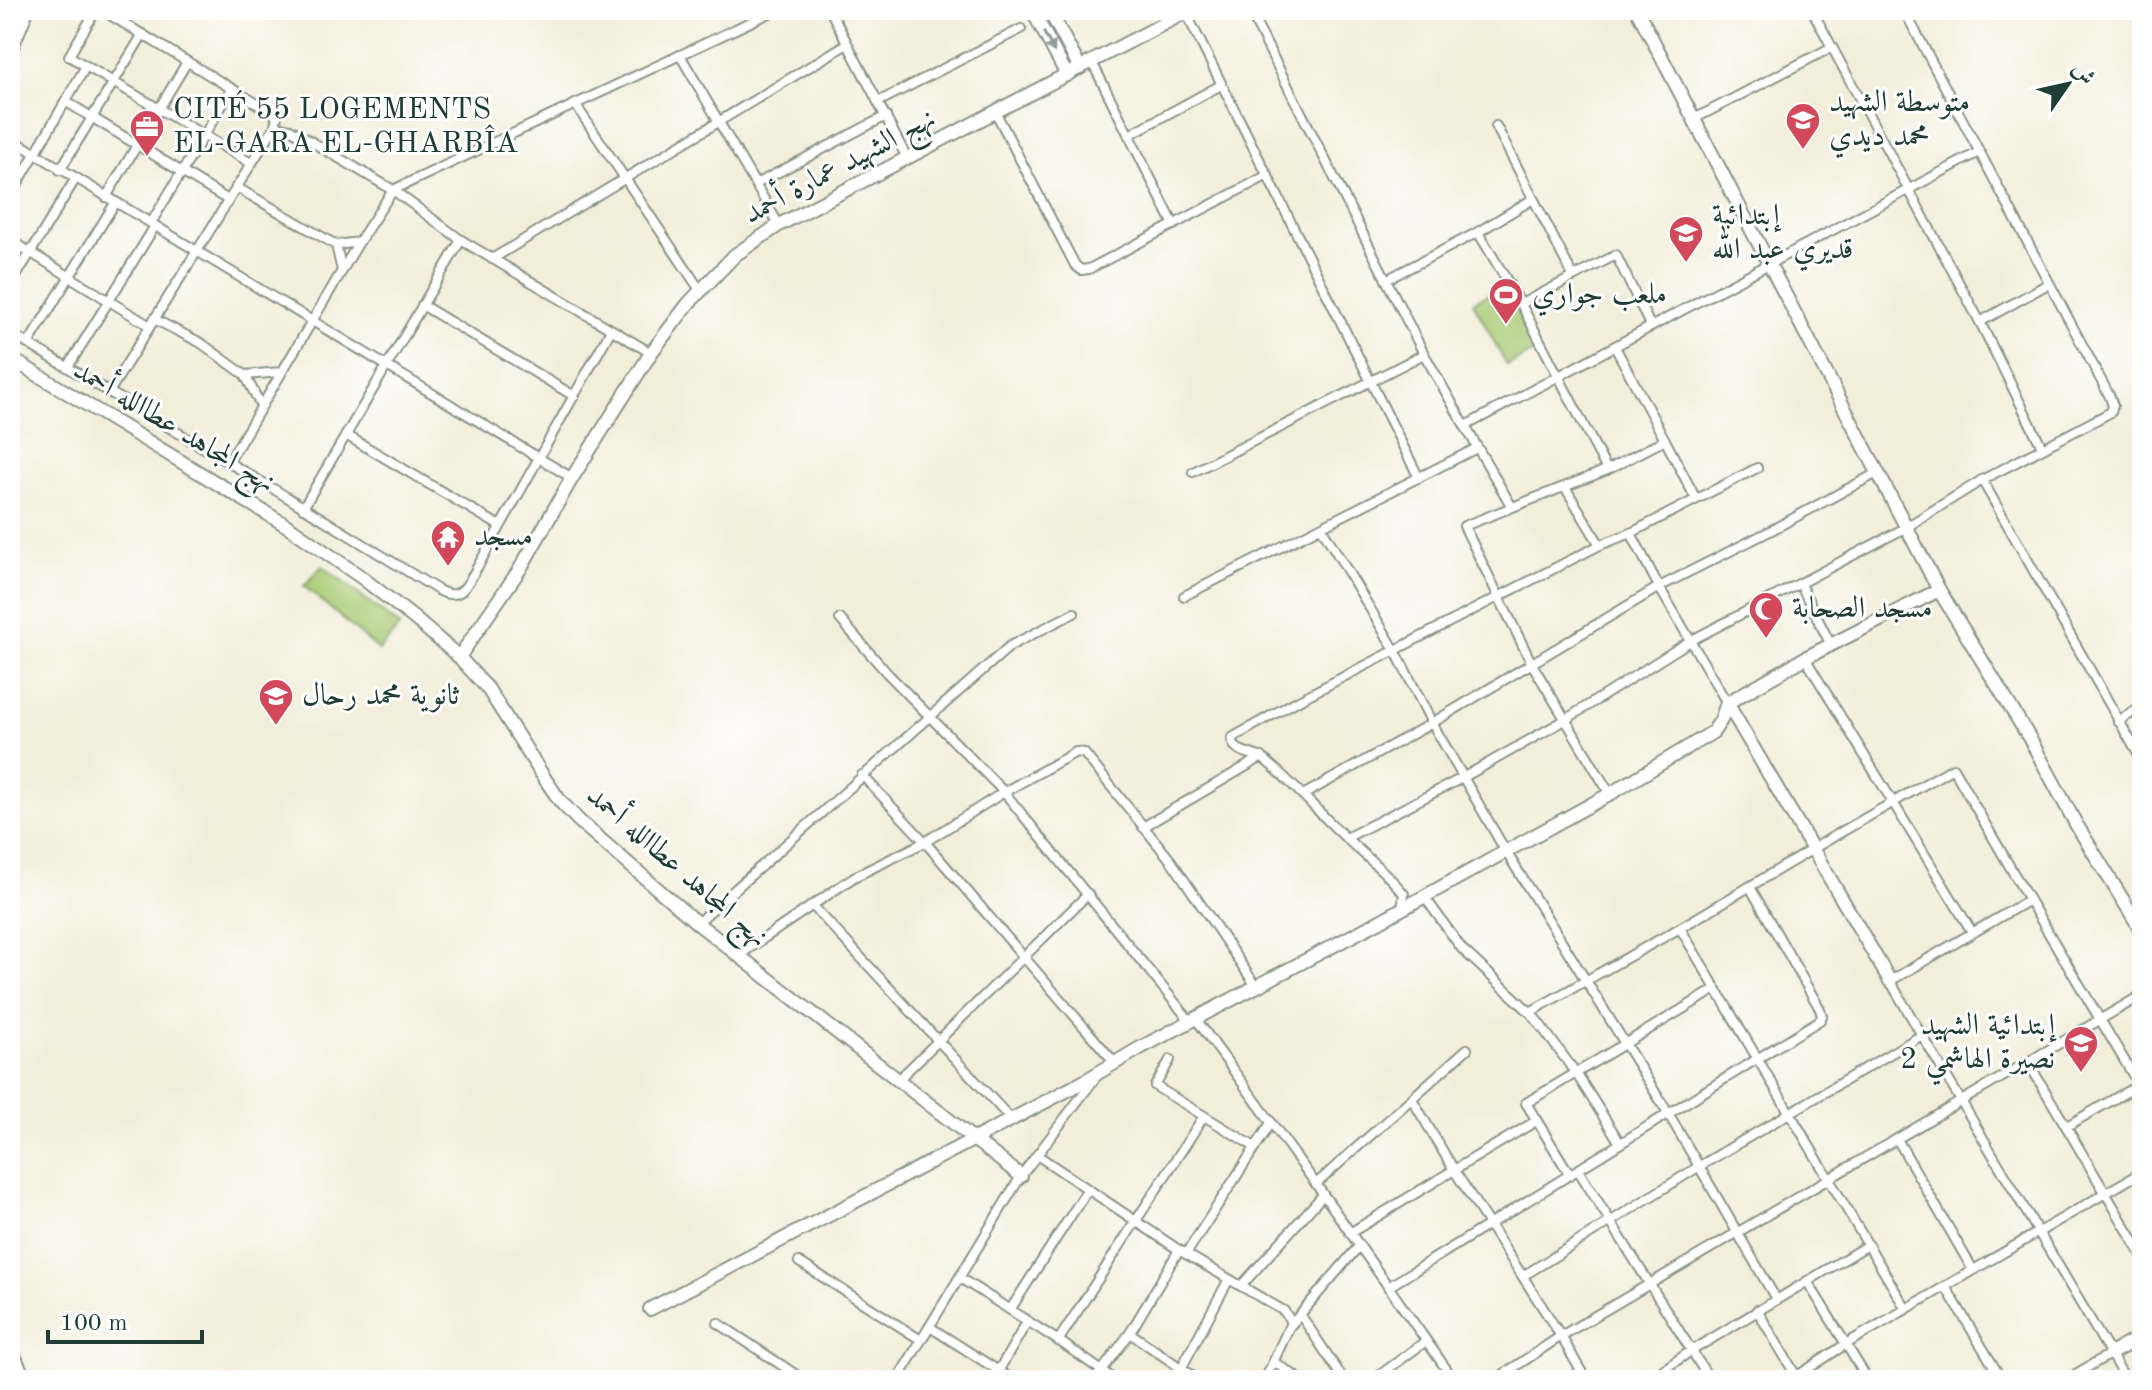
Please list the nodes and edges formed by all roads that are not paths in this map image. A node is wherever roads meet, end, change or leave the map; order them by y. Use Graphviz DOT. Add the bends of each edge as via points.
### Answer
graph roads {
  1 [pos="26,10"];
  2 [pos="96,10"];
  3 [pos="102,10"];
  4 [pos="776,10"];
  5 [pos="830,10"];
  6 [pos="1032,10"];
  7 [pos="1049,10"];
  8 [pos="1249,10"];
  9 [pos="1637,10"];
  10 [pos="1812,10"];
  11 [pos="1904,10"];
  12 [pos="1187,11"];
  13 [pos="1021,29"];
  14 [pos="143,34"];
  15 [pos="847,44"];
  16 [pos="1832,47"];
  17 [pos="10,49"];
  18 [pos="680,55"];
  19 [pos="187,62"];
  20 [pos="1086,65"];
  21 [pos="86,66"];
  22 [pos="1067,75"];
  23 [pos="114,82"];
  24 [pos="1221,85"];
  25 [pos="232,89"];
  26 [pos="65,101"];
  27 [pos="878,102"];
  28 [pos="575,104"];
  29 [pos="158,108"];
  30 [pos="996,113"];
  31 [pos="886,116"];
  32 [pos="92,117"];
  33 [pos="1694,119"];
  34 [pos="719,122"];
  35 [pos="275,126"];
  36 [pos="1496,126"];
  37 [pos="1129,135"];
  38 [pos="204,136"];
  39 [pos="10,138"];
  40 [pos="137,145"];
  41 [pos="1979,152"];
  42 [pos="34,154"];
  43 [pos="907,158"];
  44 [pos="251,163"];
  45 [pos="60,170"];
  46 [pos="182,171"];
  47 [pos="1268,175"];
  48 [pos="76,178"];
  49 [pos="626,178"];
  50 [pos="756,184"];
  51 [pos="236,187"];
  52 [pos="393,190"];
  53 [pos="1909,191"];
  54 [pos="10,197"];
  55 [pos="106,197"];
  56 [pos="1533,199"];
  57 [pos="228,200"];
  58 [pos="115,203"];
  59 [pos="153,224"];
  60 [pos="779,225"];
  61 [pos="1174,225"];
  62 [pos="1478,232"];
  63 [pos="10,240"];
  64 [pos="461,240"];
  65 [pos="359,242"];
  66 [pos="336,245"];
  67 [pos="197,251"];
  68 [pos="30,252"];
  69 [pos="492,259"];
  70 [pos="1769,265"];
  71 [pos="342,271"];
  72 [pos="70,276"];
  73 [pos="1573,276"];
  74 [pos="1386,280"];
  75 [pos="2048,284"];
  76 [pos="10,286"];
  77 [pos="700,290"];
  78 [pos="108,300"];
  79 [pos="1521,304"];
  80 [pos="422,305"];
  81 [pos="152,322"];
  82 [pos="311,322"];
  83 [pos="1980,322"];
  84 [pos="1651,327"];
  85 [pos="611,330"];
  86 [pos="10,333"];
  87 [pos="28,344"];
  88 [pos="1615,347"];
  89 [pos="651,353"];
  90 [pos="1424,354"];
  91 [pos="10,358"];
  92 [pos="387,366"];
  93 [pos="68,367"];
  94 [pos="281,372"];
  95 [pos="245,375"];
  96 [pos="1558,376"];
  97 [pos="1371,381"];
  98 [pos="109,392"];
  99 [pos="574,396"];
  100 [pos="261,406"];
  101 [pos="1465,426"];
  102 [pos="346,435"];
  103 [pos="1665,440"];
  104 [pos="2042,447"];
  105 [pos="1477,448"];
  106 [pos="538,458"];
  107 [pos="228,463"];
  108 [pos="1757,468"];
  109 [pos="1607,470"];
  110 [pos="1193,472"];
  111 [pos="1877,473"];
  112 [pos="572,478"];
  113 [pos="1419,478"];
  114 [pos="1982,480"];
  115 [pos="1565,487"];
  116 [pos="1696,499"];
  117 [pos="1512,507"];
  118 [pos="303,508"];
  119 [pos="500,526"];
  120 [pos="1321,527"];
  121 [pos="1905,528"];
  122 [pos="1631,533"];
  123 [pos="1600,545"];
  124 [pos="1800,584"];
  125 [pos="1659,587"];
  126 [pos="1939,590"];
  127 [pos="1184,596"];
  128 [pos="1498,597"];
  129 [pos="1074,613"];
  130 [pos="840,619"];
  131 [pos="1690,641"];
  132 [pos="1831,645"];
  133 [pos="1395,650"];
  134 [pos="459,657"];
  135 [pos="1805,658"];
  136 [pos="1532,664"];
  137 [pos="1727,703"];
  138 [pos="2142,707"];
  139 [pos="929,716"];
  140 [pos="1565,720"];
  141 [pos="2118,721"];
  142 [pos="1432,723"];
  143 [pos="1262,757"];
  144 [pos="2142,761"];
  145 [pos="862,775"];
  146 [pos="1464,777"];
  147 [pos="1004,792"];
  148 [pos="1610,794"];
  149 [pos="1303,795"];
  150 [pos="1892,803"];
  151 [pos="1143,827"];
  152 [pos="1346,838"];
  153 [pos="925,842"];
  154 [pos="1812,849"];
  155 [pos="1505,850"];
  156 [pos="1750,887"];
  157 [pos="1088,894"];
  158 [pos="1424,896"];
  159 [pos="2029,900"];
  160 [pos="812,905"];
  161 [pos="1402,908"];
  162 [pos="697,923"];
  163 [pos="1680,928"];
  164 [pos="2142,931"];
  165 [pos="1972,932"];
  166 [pos="738,956"];
  167 [pos="1025,957"];
  168 [pos="1586,980"];
  169 [pos="1890,981"];
  170 [pos="1256,986"];
  171 [pos="1716,989"];
  172 [pos="2142,995"];
  173 [pos="1530,1012"];
  174 [pos="1193,1020"];
  175 [pos="2100,1020"];
  176 [pos="1922,1035"];
  177 [pos="937,1039"];
  178 [pos="1625,1044"];
  179 [pos="1467,1049"];
  180 [pos="1170,1060"];
  181 [pos="1758,1060"];
  182 [pos="2028,1062"];
  183 [pos="1115,1063"];
  184 [pos="1101,1071"];
  185 [pos="1576,1073"];
  186 [pos="898,1080"];
  187 [pos="2140,1084"];
  188 [pos="1412,1099"];
  189 [pos="1962,1102"];
  190 [pos="1791,1112"];
  191 [pos="1668,1113"];
  192 [pos="1204,1116"];
  193 [pos="1010,1118"];
  194 [pos="1536,1121"];
  195 [pos="1271,1123"];
  196 [pos="2067,1126"];
  197 [pos="975,1139"];
  198 [pos="1897,1139"];
  199 [pos="1620,1143"];
  200 [pos="1255,1147"];
  201 [pos="1037,1155"];
  202 [pos="1698,1167"];
  203 [pos="1454,1170"];
  204 [pos="1574,1172"];
  205 [pos="2142,1172"];
  206 [pos="1021,1176"];
  207 [pos="1830,1179"];
  208 [pos="1316,1184"];
  209 [pos="1088,1189"];
  210 [pos="2106,1194"];
  211 [pos="1323,1195"];
  212 [pos="1136,1221"];
  213 [pos="1611,1222"];
  214 [pos="1490,1223"];
  215 [pos="1738,1232"];
  216 [pos="1350,1233"];
  217 [pos="2038,1233"];
  218 [pos="1868,1245"];
  219 [pos="1359,1246"];
  220 [pos="1183,1252"];
  221 [pos="2142,1255"];
  222 [pos="799,1262"];
  223 [pos="1973,1270"];
  224 [pos="1523,1276"];
  225 [pos="960,1278"];
  226 [pos="1229,1279"];
  227 [pos="1807,1281"];
  228 [pos="1651,1284"];
  229 [pos="1241,1286"];
  230 [pos="1945,1286"];
  231 [pos="1388,1287"];
  232 [pos="1776,1299"];
  233 [pos="650,1309"];
  234 [pos="1906,1309"];
  235 [pos="1010,1310"];
  236 [pos="1757,1310"];
  237 [pos="1300,1314"];
  238 [pos="1027,1322"];
  239 [pos="718,1323"];
  240 [pos="1290,1325"];
  241 [pos="930,1327"];
  242 [pos="1130,1333"];
  243 [pos="1561,1336"];
  244 [pos="2142,1336"];
  245 [pos="921,1340"];
  246 [pos="10,1341"];
  247 [pos="1058,1341"];
  248 [pos="1426,1341"];
  249 [pos="1846,1344"];
  250 [pos="1691,1351"];
  251 [pos="2110,1354"];
  252 [pos="1274,1362"];
  253 [pos="1180,1369"];
  254 [pos="997,1370"];
  255 [pos="1101,1371"];
  256 [pos="901,1378"];
  257 [pos="1795,1379"];
  258 [pos="27,1380"];
  259 [pos="804,1380"];
  260 [pos="993,1380"];
  261 [pos="1013,1380"];
  262 [pos="1095,1380"];
  263 [pos="1115,1380"];
  264 [pos="1175,1380"];
  265 [pos="1198,1380"];
  266 [pos="1265,1380"];
  267 [pos="1301,1380"];
  268 [pos="1344,1380"];
  269 [pos="1373,1380"];
  270 [pos="1454,1380"];
  271 [pos="1495,1380"];
  272 [pos="1586,1380"];
  273 [pos="1648,1380"];
  274 [pos="1710,1380"];
  275 [pos="1868,1380"];
  276 [pos="2002,1380"];
  277 [pos="2066,1380"];
  278 [pos="2126,1380"];
  1 -- 17 [label="main road"];
  2 -- 21 [label="street" via="69,56"];
  3 -- 14 [label="street"];
  4 -- 18 [label="street"];
  5 -- 15 [label="street"];
  6 -- 22 [label="street, one-way"];
  7 -- 20 [label="street"];
  8 -- 74 [label="street"];
  9 -- 33 [label="street"];
  10 -- 16 [label="street"];
  11 -- 41 [label="street"];
  12 -- 20 [label="street, نهج الشهيد عمارة أحمد"];
  12 -- 24 [label="street"];
  13 -- 27 [label="street"];
  14 -- 19 [label="street"];
  14 -- 23 [label="street"];
  15 -- 27 [label="street"];
  15 -- 34 [label="street"];
  16 -- 33 [label="street"];
  16 -- 53 [label="street"];
  18 -- 28 [label="street"];
  18 -- 34 [label="street"];
  19 -- 25 [label="street"];
  19 -- 29 [label="street"];
  20 -- 22 [label="street, نهج الشهيد عمارة أحمد"];
  20 -- 37 [label="street"];
  21 -- 23 [label="street"];
  21 -- 26 [label="street"];
  22 -- 30 [label="street, نهج الشهيد عمارة أحمد"];
  23 -- 29 [label="street"];
  23 -- 32 [label="street"];
  24 -- 37 [label="street"];
  24 -- 47 [label="street"];
  25 -- 35 [label="street" via="277,116"];
  25 -- 38 [label="street"];
  26 -- 32 [label="street"];
  26 -- 42 [label="street"];
  27 -- 31 [label="street"];
  28 -- 49 [label="street"];
  28 -- 52 [label="street"];
  29 -- 38 [label="street"];
  29 -- 40 [label="street"];
  30 -- 43 [label="street, نهج الشهيد عمارة أحمد"];
  30 -- 61 [label="street" via="1081,270"];
  31 -- 43 [label="street"];
  31 -- 50 [label="street"];
  32 -- 40 [label="street"];
  32 -- 45 [label="street"];
  33 -- 70 [label="street"];
  34 -- 49 [label="street"];
  34 -- 50 [label="street"];
  35 -- 44 [label="street"];
  35 -- 52 [label="street" via="290,129"];
  36 -- 56 [label="street"];
  37 -- 61 [label="street"];
  38 -- 44 [label="street"];
  38 -- 46 [label="street"];
  39 -- 42 [label="street"];
  40 -- 46 [label="street"];
  40 -- 55 [label="street"];
  41 -- 53 [label="street"];
  41 -- 75 [label="street"];
  42 -- 45 [label="street"];
  42 -- 54 [label="street"];
  43 -- 60 [label="street, نهج الشهيد عمارة أحمد"];
  44 -- 51 [label="street"];
  45 -- 48 [label="street"];
  46 -- 57 [label="street"];
  46 -- 59 [label="street"];
  47 -- 61 [label="street"];
  47 -- 97 [label="street"];
  48 -- 55 [label="street"];
  48 -- 68 [label="street"];
  49 -- 69 [label="street"];
  49 -- 77 [label="street"];
  50 -- 60 [label="street"];
  51 -- 57 [label="street"];
  51 -- 66 [label="street"];
  52 -- 64 [label="street"];
  52 -- 65 [label="street"];
  53 -- 70 [label="street"];
  53 -- 83 [label="street"];
  55 -- 58 [label="street"];
  56 -- 62 [label="street"];
  56 -- 73 [label="street"];
  57 -- 67 [label="street"];
  58 -- 59 [label="street"];
  58 -- 72 [label="street"];
  59 -- 67 [label="street"];
  59 -- 78 [label="street"];
  60 -- 77 [label="street, نهج الشهيد عمارة أحمد" via="735,255"];
  62 -- 74 [label="street"];
  62 -- 79 [label="street"];
  63 -- 68 [label="street"];
  64 -- 69 [label="street"];
  64 -- 80 [label="street"];
  65 -- 66 [label="street"];
  65 -- 71 [label="street"];
  66 -- 71 [label="street"];
  67 -- 81 [label="street"];
  67 -- 82 [label="street"];
  68 -- 72 [label="street"];
  68 -- 76 [label="street"];
  69 -- 85 [label="street"];
  70 -- 84 [label="street"];
  70 -- 111 [label="street"];
  71 -- 82 [label="street"];
  72 -- 78 [label="street"];
  72 -- 87 [label="street"];
  73 -- 79 [label="street"];
  73 -- 84 [label="street" via="1616,255"];
  74 -- 90 [label="street"];
  75 -- 83 [label="street"];
  75 -- 104 [label="street" via="2113,406 2106,415"];
  77 -- 89 [label="street, نهج الشهيد عمارة أحمد"];
  78 -- 81 [label="street"];
  78 -- 93 [label="street"];
  79 -- 96 [label="street"];
  80 -- 92 [label="street"];
  80 -- 99 [label="street"];
  81 -- 95 [label="street" via="201,343"];
  81 -- 98 [label="street"];
  82 -- 92 [label="street"];
  82 -- 94 [label="street"];
  83 -- 104 [label="street"];
  84 -- 88 [label="street"];
  85 -- 89 [label="street"];
  85 -- 99 [label="street"];
  86 -- 87 [label="street"];
  87 -- 93 [label="street"];
  88 -- 96 [label="street"];
  88 -- 103 [label="street"];
  89 -- 112 [label="street, نهج الشهيد عمارة أحمد"];
  90 -- 97 [label="street"];
  90 -- 101 [label="street"];
  91 -- 134 [label="street, نهج المجاهد عطاالله أحمد" via="289,527 361,577"];
  92 -- 102 [label="street"];
  92 -- 106 [label="street"];
  93 -- 98 [label="street"];
  94 -- 95 [label="street"];
  94 -- 100 [label="street"];
  95 -- 100 [label="street"];
  96 -- 101 [label="street"];
  96 -- 109 [label="street"];
  97 -- 110 [label="street"];
  97 -- 113 [label="street"];
  98 -- 107 [label="street"];
  99 -- 106 [label="street"];
  100 -- 107 [label="street"];
  101 -- 105 [label="street"];
  102 -- 118 [label="street"];
  102 -- 119 [label="street"];
  103 -- 109 [label="street"];
  103 -- 116 [label="street"];
  104 -- 114 [label="street"];
  105 -- 113 [label="street"];
  105 -- 117 [label="street"];
  106 -- 112 [label="street"];
  106 -- 119 [label="street"];
  107 -- 118 [label="street"];
  108 -- 116 [label="street"];
  109 -- 115 [label="street"];
  111 -- 121 [label="street"];
  111 -- 125 [label="street"];
  112 -- 134 [label="street, نهج الشهيد عمارة أحمد" via="520,569"];
  113 -- 120 [label="street"];
  114 -- 121 [label="street"];
  114 -- 141 [label="street"];
  115 -- 117 [label="street"];
  115 -- 123 [label="street"];
  116 -- 122 [label="street"];
  117 -- 128 [label="street" via="1464,526"];
  118 -- 119 [label="street" via="450,595 464,589"];
  120 -- 127 [label="street"];
  120 -- 133 [label="street"];
  121 -- 124 [label="street"];
  121 -- 126 [label="street"];
  122 -- 123 [label="street"];
  122 -- 125 [label="street"];
  123 -- 128 [label="street"];
  124 -- 131 [label="street"];
  124 -- 132 [label="street"];
  125 -- 131 [label="street"];
  125 -- 136 [label="street"];
  126 -- 132 [label="street"];
  126 -- 164 [label="street"];
  128 -- 133 [label="street"];
  128 -- 136 [label="street"];
  129 -- 139 [label="street" via="1010,646"];
  130 -- 139 [label="street"];
  131 -- 137 [label="street"];
  131 -- 140 [label="street"];
  132 -- 135 [label="street"];
  133 -- 142 [label="street"];
  133 -- 143 [label="street" via="1232,738 1235,748"];
  134 -- 162 [label="street, نهج المجاهد عطاالله أحمد" via="488,689 560,801"];
  135 -- 137 [label="street"];
  135 -- 150 [label="street"];
  136 -- 140 [label="street"];
  136 -- 142 [label="street"];
  137 -- 148 [label="street" via="1713,732"];
  137 -- 154 [label="street"];
  138 -- 141 [label="street"];
  139 -- 145 [label="street"];
  139 -- 147 [label="street"];
  140 -- 146 [label="street"];
  140 -- 148 [label="street"];
  141 -- 144 [label="street"];
  142 -- 146 [label="street"];
  142 -- 149 [label="street"];
  143 -- 149 [label="street"];
  143 -- 151 [label="street"];
  145 -- 153 [label="street"];
  145 -- 162 [label="street"];
  146 -- 152 [label="street"];
  146 -- 155 [label="street"];
  147 -- 151 [label="street" via="1068,755 1084,753"];
  147 -- 153 [label="street"];
  147 -- 157 [label="street"];
  148 -- 155 [label="street"];
  149 -- 152 [label="street"];
  150 -- 154 [label="street"];
  150 -- 159 [label="street" via="1953,768"];
  150 -- 165 [label="street"];
  151 -- 170 [label="street"];
  152 -- 161 [label="street" via="1395,882 1404,894"];
  153 -- 160 [label="street" via="854,877"];
  153 -- 167 [label="street"];
  154 -- 156 [label="street"];
  154 -- 169 [label="street"];
  155 -- 158 [label="street"];
  155 -- 168 [label="street"];
  156 -- 163 [label="street"];
  156 -- 181 [label="street" via="1822,1016"];
  157 -- 167 [label="street"];
  157 -- 174 [label="street"];
  158 -- 161 [label="street"];
  158 -- 173 [label="street" via="1462,949"];
  159 -- 165 [label="street"];
  159 -- 175 [label="street"];
  160 -- 166 [label="street"];
  160 -- 177 [label="street"];
  161 -- 170 [label="street"];
  162 -- 166 [label="street, نهج المجاهد عطاالله أحمد"];
  163 -- 168 [label="street"];
  163 -- 171 [label="street"];
  165 -- 169 [label="street"];
  166 -- 186 [label="street, نهج المجاهد عطاالله أحمد"];
  167 -- 177 [label="street"];
  167 -- 183 [label="street"];
  168 -- 173 [label="street"];
  168 -- 178 [label="street"];
  169 -- 176 [label="street"];
  170 -- 174 [label="street"];
  171 -- 178 [label="street"];
  171 -- 181 [label="street"];
  172 -- 175 [label="street"];
  173 -- 185 [label="street"];
  174 -- 183 [label="street"];
  174 -- 195 [label="street"];
  175 -- 182 [label="street"];
  175 -- 187 [label="street"];
  176 -- 189 [label="street"];
  176 -- 190 [label="street"];
  177 -- 186 [label="street"];
  177 -- 193 [label="street"];
  178 -- 185 [label="street"];
  178 -- 191 [label="street"];
  179 -- 188 [label="street"];
  180 -- 192 [label="street" via="1155,1086"];
  181 -- 190 [label="street"];
  181 -- 191 [label="street"];
  182 -- 189 [label="street"];
  182 -- 196 [label="street"];
  183 -- 184 [label="street"];
  184 -- 193 [label="street"];
  184 -- 201 [label="street"];
  185 -- 194 [label="street" via="1526,1103"];
  185 -- 199 [label="street"];
  186 -- 197 [label="street, نهج المجاهد عطاالله أحمد"];
  187 -- 196 [label="street"];
  188 -- 203 [label="street"];
  188 -- 208 [label="street"];
  189 -- 198 [label="street"];
  189 -- 217 [label="street"];
  190 -- 202 [label="street"];
  190 -- 207 [label="street"];
  191 -- 199 [label="street"];
  191 -- 202 [label="street"];
  192 -- 200 [label="street"];
  192 -- 212 [label="street"];
  193 -- 197 [label="street"];
  194 -- 203 [label="street"];
  194 -- 204 [label="street"];
  195 -- 200 [label="street"];
  195 -- 208 [label="street"];
  196 -- 210 [label="street"];
  197 -- 206 [label="street, نهج المجاهد عطاالله أحمد"];
  197 -- 233 [label="street"];
  198 -- 207 [label="street"];
  198 -- 223 [label="street"];
  199 -- 204 [label="street"];
  200 -- 220 [label="street"];
  201 -- 206 [label="street"];
  201 -- 209 [label="street"];
  202 -- 213 [label="street"];
  202 -- 215 [label="street"];
  203 -- 214 [label="street"];
  203 -- 216 [label="street"];
  204 -- 213 [label="street"];
  204 -- 214 [label="street"];
  205 -- 210 [label="street"];
  206 -- 225 [label="street"];
  207 -- 215 [label="street"];
  207 -- 218 [label="street"];
  208 -- 211 [label="street"];
  209 -- 212 [label="street"];
  209 -- 235 [label="street"];
  210 -- 217 [label="street"];
  210 -- 221 [label="street"];
  211 -- 216 [label="street"];
  211 -- 229 [label="street"];
  212 -- 220 [label="street"];
  212 -- 247 [label="street"];
  213 -- 224 [label="street"];
  213 -- 228 [label="street"];
  214 -- 224 [label="street"];
  214 -- 231 [label="street"];
  215 -- 228 [label="street"];
  215 -- 232 [label="street"];
  216 -- 219 [label="street"];
  217 -- 223 [label="street"];
  217 -- 251 [label="street"];
  218 -- 227 [label="street"];
  218 -- 234 [label="street"];
  219 -- 231 [label="street"];
  219 -- 237 [label="street"];
  220 -- 226 [label="street"];
  220 -- 242 [label="street"];
  222 -- 245 [label="street"];
  223 -- 230 [label="street"];
  224 -- 243 [label="street"];
  225 -- 235 [label="street"];
  225 -- 241 [label="street"];
  226 -- 229 [label="street"];
  226 -- 253 [label="street"];
  227 -- 232 [label="street"];
  227 -- 249 [label="street"];
  228 -- 243 [label="street"];
  228 -- 250 [label="street"];
  229 -- 240 [label="street" via="1284,1311"];
  230 -- 234 [label="street"];
  230 -- 276 [label="street"];
  231 -- 248 [label="street"];
  232 -- 236 [label="street"];
  234 -- 249 [label="street"];
  235 -- 238 [label="street"];
  236 -- 250 [label="street"];
  236 -- 257 [label="street"];
  237 -- 240 [label="street"];
  237 -- 268 [label="street"];
  238 -- 247 [label="street"];
  238 -- 254 [label="street"];
  239 -- 259 [label="street"];
  240 -- 252 [label="street"];
  241 -- 245 [label="street"];
  241 -- 254 [label="street"];
  242 -- 253 [label="street"];
  242 -- 255 [label="street"];
  243 -- 271 [label="street"];
  243 -- 272 [label="street"];
  244 -- 251 [label="street"];
  245 -- 256 [label="street"];
  246 -- 258 [label="street"];
  247 -- 255 [label="street"];
  248 -- 269 [label="street"];
  248 -- 270 [label="street"];
  249 -- 257 [label="street"];
  249 -- 275 [label="street"];
  250 -- 273 [label="street"];
  250 -- 274 [label="street"];
  251 -- 277 [label="street"];
  251 -- 278 [label="street"];
  252 -- 266 [label="street"];
  252 -- 267 [label="street"];
  253 -- 264 [label="street"];
  253 -- 265 [label="street"];
  254 -- 260 [label="street"];
  254 -- 261 [label="street"];
  255 -- 262 [label="street"];
  255 -- 263 [label="street"];
}
